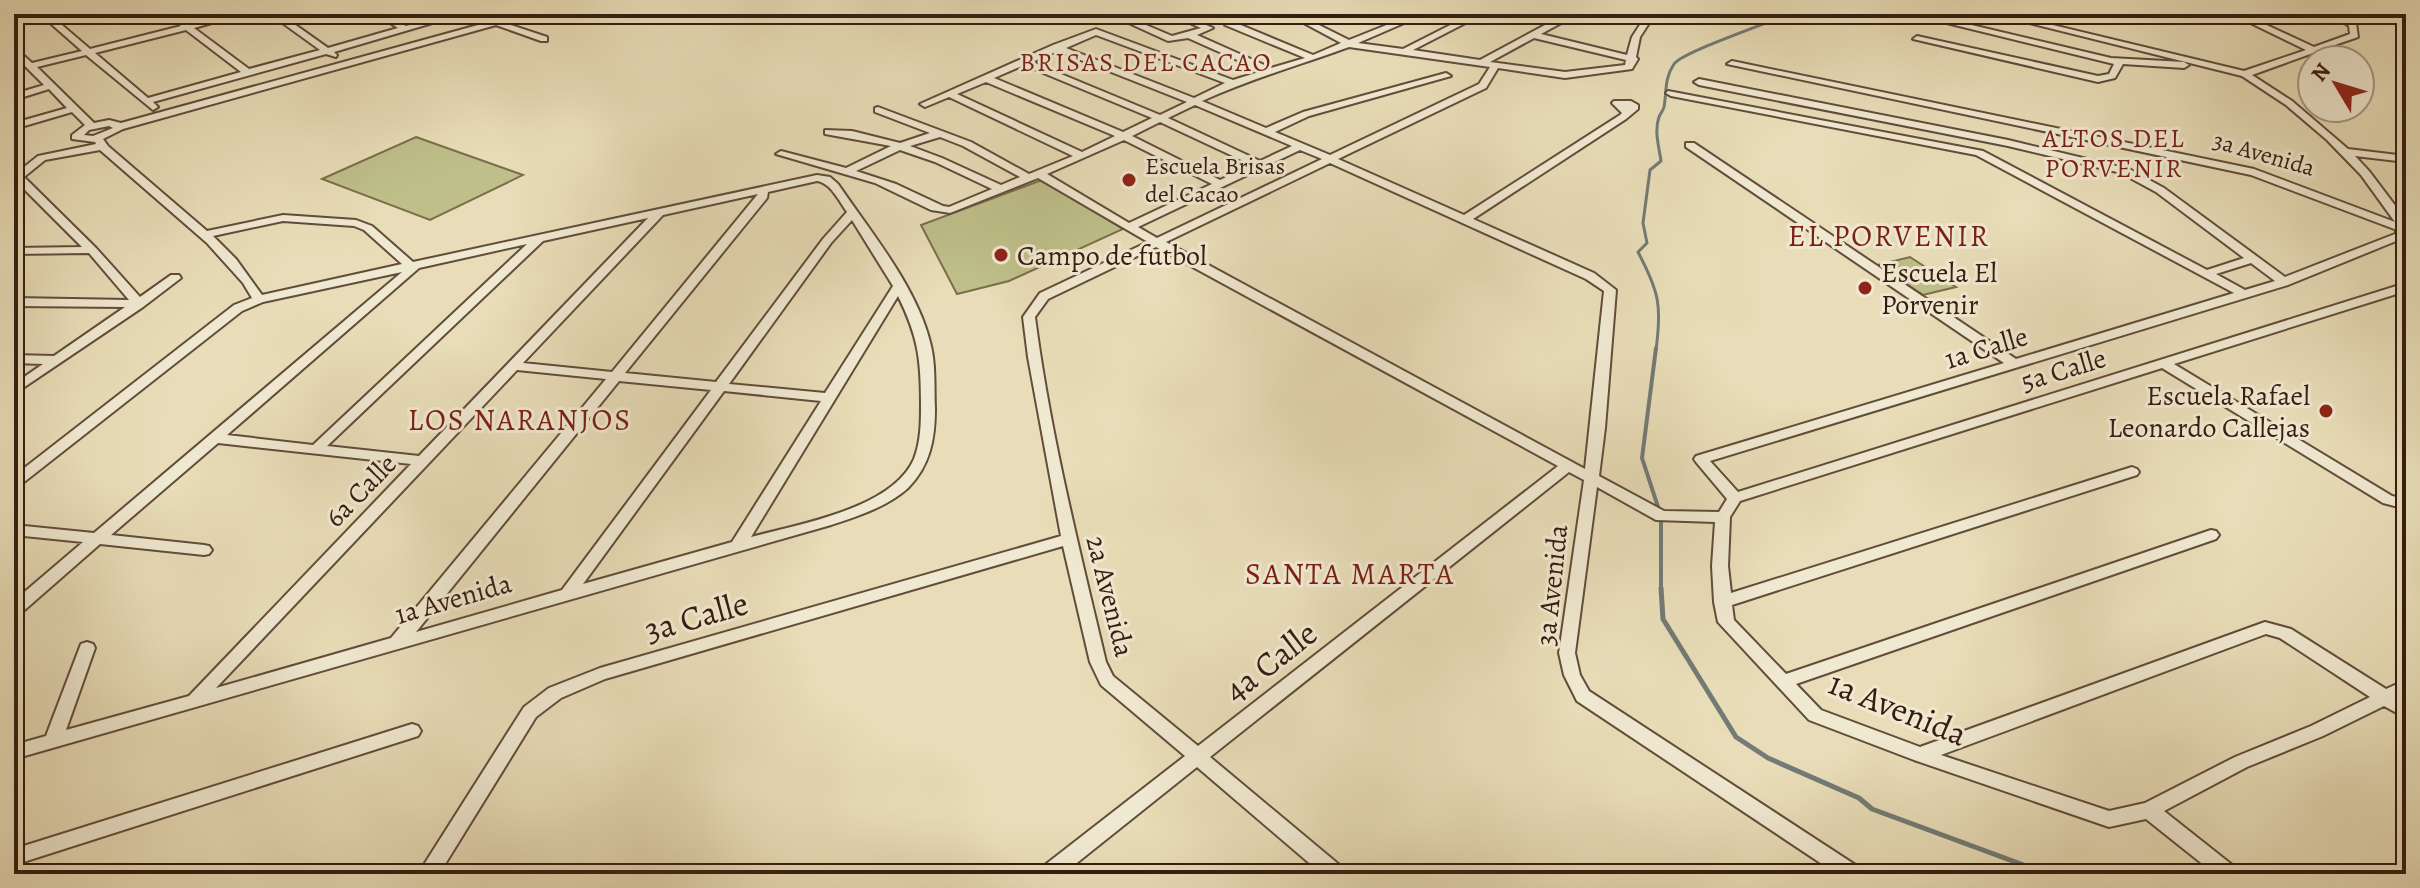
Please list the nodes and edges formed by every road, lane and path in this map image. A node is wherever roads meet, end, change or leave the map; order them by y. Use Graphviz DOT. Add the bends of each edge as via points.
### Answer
graph roads {
  1 [pos="44,14"];
  2 [pos="170,14"];
  3 [pos="240,14"];
  4 [pos="274,14"];
  5 [pos="380,14"];
  6 [pos="459,14"];
  7 [pos="527,14"];
  8 [pos="606,14"];
  9 [pos="1113,14"];
  10 [pos="1173,14"];
  11 [pos="1238,14"];
  12 [pos="1291,14"];
  13 [pos="1479,14"];
  14 [pos="1645,14"];
  15 [pos="1651,14"];
  16 [pos="1914,14"];
  17 [pos="1997,14"];
  18 [pos="2236,14"];
  19 [pos="2336,14"];
  20 [pos="2377,14"];
  21 [pos="620,15"];
  22 [pos="1414,15"];
  23 [pos="2364,16"];
  24 [pos="1560,20"];
  25 [pos="2349,21"];
  26 [pos="2406,21"];
  27 [pos="498,23"];
  28 [pos="1228,23"];
  29 [pos="189,28"];
  30 [pos="1209,28"];
  31 [pos="405,29"];
  32 [pos="1189,35"];
  33 [pos="1534,35"];
  34 [pos="544,39"];
  35 [pos="1917,39"];
  36 [pos="1349,44"];
  37 [pos="2301,44"];
  38 [pos="2333,44"];
  39 [pos="1056,47"];
  40 [pos="14,50"];
  41 [pos="1406,50"];
  42 [pos="328,51"];
  43 [pos="88,54"];
  44 [pos="2296,57"];
  45 [pos="1313,58"];
  46 [pos="1633,59"];
  47 [pos="343,61"];
  48 [pos="1024,62"];
  49 [pos="1483,62"];
  50 [pos="2120,62"];
  51 [pos="1496,64"];
  52 [pos="1732,64"];
  53 [pos="14,65"];
  54 [pos="31,66"];
  55 [pos="2216,66"];
  56 [pos="1270,71"];
  57 [pos="248,73"];
  58 [pos="2245,74"];
  59 [pos="1446,76"];
  60 [pos="987,79"];
  61 [pos="1699,82"];
  62 [pos="1233,83"];
  63 [pos="50,86"];
  64 [pos="1671,93"];
  65 [pos="950,94"];
  66 [pos="14,97"];
  67 [pos="1197,100"];
  68 [pos="146,101"];
  69 [pos="925,104"];
  70 [pos="73,109"];
  71 [pos="878,110"];
  72 [pos="157,112"];
  73 [pos="1627,113"];
  74 [pos="1162,119"];
  75 [pos="14,126"];
  76 [pos="91,126"];
  77 [pos="119,127"];
  78 [pos="1268,131"];
  79 [pos="829,132"];
  80 [pos="942,133"];
  81 [pos="1124,136"];
  82 [pos="100,142"];
  83 [pos="2008,143"];
  84 [pos="1690,145"];
  85 [pos="900,146"];
  86 [pos="1301,146"];
  87 [pos="2344,152"];
  88 [pos="1979,153"];
  89 [pos="781,154"];
  90 [pos="1082,156"];
  91 [pos="1332,159"];
  92 [pos="2406,159"];
  93 [pos="1260,165"];
  94 [pos="847,171"];
  95 [pos="1034,176"];
  96 [pos="16,178"];
  97 [pos="1220,184"];
  98 [pos="1000,189"];
  99 [pos="763,193"];
  100 [pos="660,212"];
  101 [pos="852,213"];
  102 [pos="1465,219"];
  103 [pos="1129,227"];
  104 [pos="864,234"];
  105 [pos="202,235"];
  106 [pos="2402,236"];
  107 [pos="541,238"];
  108 [pos="827,241"];
  109 [pos="1157,242"];
  110 [pos="92,250"];
  111 [pos="14,251"];
  112 [pos="2253,259"];
  113 [pos="413,268"];
  114 [pos="2205,274"];
  115 [pos="175,278"];
  116 [pos="2284,282"];
  117 [pos="898,287"];
  118 [pos="2406,287"];
  119 [pos="2244,294"];
  120 [pos="259,299"];
  121 [pos="14,302"];
  122 [pos="139,304"];
  123 [pos="14,359"];
  124 [pos="57,360"];
  125 [pos="2163,363"];
  126 [pos="2015,364"];
  127 [pos="514,366"];
  128 [pos="616,376"];
  129 [pos="720,387"];
  130 [pos="14,390"];
  131 [pos="830,398"];
  132 [pos="212,438"];
  133 [pos="315,450"];
  134 [pos="423,461"];
  135 [pos="1568,466"];
  136 [pos="2132,472"];
  137 [pos="1589,477"];
  138 [pos="14,483"];
  139 [pos="1735,498"];
  140 [pos="2406,504"];
  141 [pos="1723,517"];
  142 [pos="14,530"];
  143 [pos="2211,535"];
  144 [pos="95,538"];
  145 [pos="1069,539"];
  146 [pos="739,544"];
  147 [pos="204,550"];
  148 [pos="567,595"];
  149 [pos="1722,602"];
  150 [pos="14,610"];
  151 [pos="397,644"];
  152 [pos="87,648"];
  153 [pos="1782,682"];
  154 [pos="2406,687"];
  155 [pos="2386,698"];
  156 [pos="196,699"];
  157 [pos="2406,711"];
  158 [pos="412,731"];
  159 [pos="53,741"];
  160 [pos="14,752"];
  161 [pos="1920,755"];
  162 [pos="1199,756"];
  163 [pos="2149,810"];
  164 [pos="14,857"];
  165 [pos="428,874"];
  166 [pos="1048,874"];
  167 [pos="1336,874"];
  168 [pos="1853,874"];
  169 [pos="2229,874"];
  1 -- 43 [label="street"];
  2 -- 29 [label="street"];
  3 -- 29 [label="street"];
  4 -- 42 [label="street"];
  5 -- 31 [label="street"];
  6 -- 31 [label="street"];
  7 -- 27 [label="street"];
  8 -- 21 [label="street"];
  9 -- 32 [label="street" via="1171,39"];
  10 -- 30 [label="street"];
  11 -- 28 [label="street" via="1246,18"];
  12 -- 36 [label="street"];
  13 -- 41 [label="street"];
  14 -- 15 [label="street"];
  15 -- 46 [label="street" via="1636,37"];
  16 -- 50 [label="street"];
  17 -- 55 [label="street"];
  18 -- 37 [label="street"];
  19 -- 25 [label="street"];
  20 -- 26 [label="street"];
  22 -- 36 [label="street"];
  23 -- 25 [label="street"];
  24 -- 33 [label="street"];
  25 -- 38 [label="street" via="2355,35"];
  27 -- 34 [label="street"];
  27 -- 77 [label="street" via="417,51 381,56"];
  28 -- 30 [label="street"];
  28 -- 45 [label="street"];
  29 -- 43 [label="street"];
  29 -- 57 [label="street"];
  30 -- 32 [label="street"];
  31 -- 42 [label="street"];
  32 -- 56 [label="street"];
  33 -- 46 [label="street"];
  33 -- 49 [label="street"];
  35 -- 50 [label="street" via="2098,79 2112,76"];
  36 -- 41 [label="street"];
  36 -- 45 [label="street"];
  39 -- 48 [label="street"];
  39 -- 62 [label="street" via="1096,32"];
  39 -- 67 [label="street"];
  40 -- 54 [label="street"];
  41 -- 49 [label="street"];
  42 -- 47 [label="street"];
  42 -- 57 [label="street"];
  43 -- 54 [label="street"];
  43 -- 68 [label="street"];
  44 -- 58 [label="street"];
  45 -- 56 [label="street"];
  46 -- 51 [label="street" via="1619,70 1565,75"];
  48 -- 60 [label="street"];
  48 -- 74 [label="street"];
  49 -- 51 [label="street"];
  50 -- 55 [label="street"];
  51 -- 91 [label="street" via="1483,86"];
  52 -- 106 [label="street, 3a Avenida" via="2254,172"];
  53 -- 54 [label="street"];
  54 -- 63 [label="street"];
  55 -- 58 [label="street"];
  56 -- 62 [label="street"];
  57 -- 68 [label="street"];
  58 -- 87 [label="street" via="2289,103"];
  59 -- 78 [label="street" via="1306,114"];
  60 -- 65 [label="street"];
  60 -- 81 [label="street"];
  61 -- 83 [label="street"];
  62 -- 67 [label="street"];
  63 -- 66 [label="street"];
  63 -- 70 [label="street"];
  64 -- 88 [label="street"];
  65 -- 69 [label="street"];
  65 -- 90 [label="street"];
  67 -- 74 [label="street"];
  67 -- 78 [label="street"];
  68 -- 72 [label="street"];
  70 -- 75 [label="street"];
  70 -- 76 [label="street"];
  71 -- 80 [label="street"];
  73 -- 102 [label="street"];
  74 -- 81 [label="street"];
  74 -- 93 [label="street"];
  76 -- 77 [label="street"];
  76 -- 82 [label="street" via="76,137"];
  77 -- 82 [label="street"];
  78 -- 86 [label="street"];
  79 -- 85 [label="street"];
  80 -- 85 [label="street"];
  80 -- 95 [label="street"];
  81 -- 90 [label="street"];
  81 -- 97 [label="street"];
  82 -- 96 [label="street" via="42,158"];
  82 -- 105 [label="street"];
  83 -- 88 [label="street"];
  83 -- 112 [label="street" via="2136,175"];
  84 -- 126 [label="street"];
  85 -- 94 [label="street"];
  85 -- 98 [label="street"];
  86 -- 91 [label="street"];
  86 -- 93 [label="street"];
  87 -- 92 [label="street"];
  87 -- 106 [label="street" via="2400,220"];
  88 -- 114 [label="street"];
  89 -- 94 [label="street"];
  90 -- 95 [label="street"];
  91 -- 102 [label="street"];
  91 -- 109 [label="street"];
  93 -- 97 [label="street"];
  94 -- 98 [label="street" via="950,210"];
  95 -- 98 [label="street"];
  95 -- 103 [label="street"];
  96 -- 110 [label="street"];
  97 -- 103 [label="street"];
  99 -- 100 [label="street"];
  99 -- 101 [label="street" via="826,179"];
  99 -- 128 [label="street"];
  100 -- 107 [label="street"];
  100 -- 127 [label="street, 6a Calle"];
  101 -- 104 [label="street"];
  101 -- 108 [label="street"];
  102 -- 137 [label="street, 3a Avenida" via="1610,290"];
  103 -- 109 [label="street"];
  104 -- 108 [label="street"];
  104 -- 117 [label="street"];
  105 -- 113 [label="street" via="283,218 356,223"];
  105 -- 120 [label="street" via="252,285"];
  106 -- 116 [label="street, 1a Calle"];
  107 -- 113 [label="street"];
  107 -- 133 [label="street"];
  108 -- 129 [label="street"];
  109 -- 135 [label="street"];
  109 -- 145 [label="street, 2a Avenida" via="1044,296 1033,309 1029,324"];
  110 -- 111 [label="street"];
  110 -- 122 [label="street"];
  112 -- 114 [label="street"];
  112 -- 116 [label="street"];
  113 -- 120 [label="street"];
  113 -- 132 [label="street"];
  114 -- 119 [label="street"];
  115 -- 122 [label="street"];
  116 -- 119 [label="street, 1a Calle"];
  117 -- 131 [label="street"];
  117 -- 146 [label="street, 1a Avenida" via="921,334 928,373 929,439 921,461 903,485 876,502"];
  118 -- 125 [label="street, 5a Calle"];
  119 -- 126 [label="street, 1a Calle"];
  120 -- 138 [label="street" via="238,308"];
  121 -- 122 [label="street"];
  122 -- 124 [label="street"];
  123 -- 124 [label="street"];
  124 -- 130 [label="street"];
  125 -- 139 [label="street, 5a Calle"];
  125 -- 140 [label="street" via="2388,500"];
  126 -- 139 [label="street, 1a Calle" via="1701,459"];
  127 -- 128 [label="street"];
  127 -- 134 [label="street, 6a Calle"];
  128 -- 129 [label="street"];
  128 -- 151 [label="street"];
  129 -- 131 [label="street"];
  129 -- 148 [label="street"];
  131 -- 146 [label="street"];
  132 -- 133 [label="street"];
  132 -- 144 [label="street"];
  133 -- 134 [label="street"];
  134 -- 156 [label="street, 6a Calle"];
  135 -- 137 [label="street"];
  135 -- 162 [label="street, 4a Calle"];
  136 -- 149 [label="street"];
  137 -- 141 [label="street" via="1661,516"];
  137 -- 168 [label="street, 3a Avenida" via="1567,653 1583,696"];
  139 -- 141 [label="street"];
  141 -- 149 [label="street, 1a Avenida"];
  142 -- 144 [label="street"];
  143 -- 153 [label="street"];
  144 -- 147 [label="street"];
  144 -- 150 [label="street"];
  145 -- 162 [label="street, 2a Avenida" via="1098,662 1107,680"];
  145 -- 165 [label="street, 3a Calle" via="600,674 555,693 530,712"];
  146 -- 148 [label="street, 1a Avenida"];
  148 -- 151 [label="street, 1a Avenida"];
  149 -- 153 [label="street, 1a Avenida" via="1726,622"];
  151 -- 156 [label="street, 1a Avenida"];
  152 -- 159 [label="street"];
  153 -- 161 [label="street, 1a Avenida" via="1815,715"];
  154 -- 155 [label="street"];
  155 -- 157 [label="street"];
  155 -- 161 [label="street" via="2265,628"];
  155 -- 163 [label="street" via="2241,762"];
  156 -- 159 [label="street, 1a Avenida"];
  158 -- 164 [label="street"];
  159 -- 160 [label="street, 1a Avenida"];
  161 -- 163 [label="street, 1a Avenida" via="2109,819"];
  162 -- 166 [label="street, 4a Calle"];
  162 -- 167 [label="street, 2a Avenida"];
  163 -- 169 [label="street"];
}
